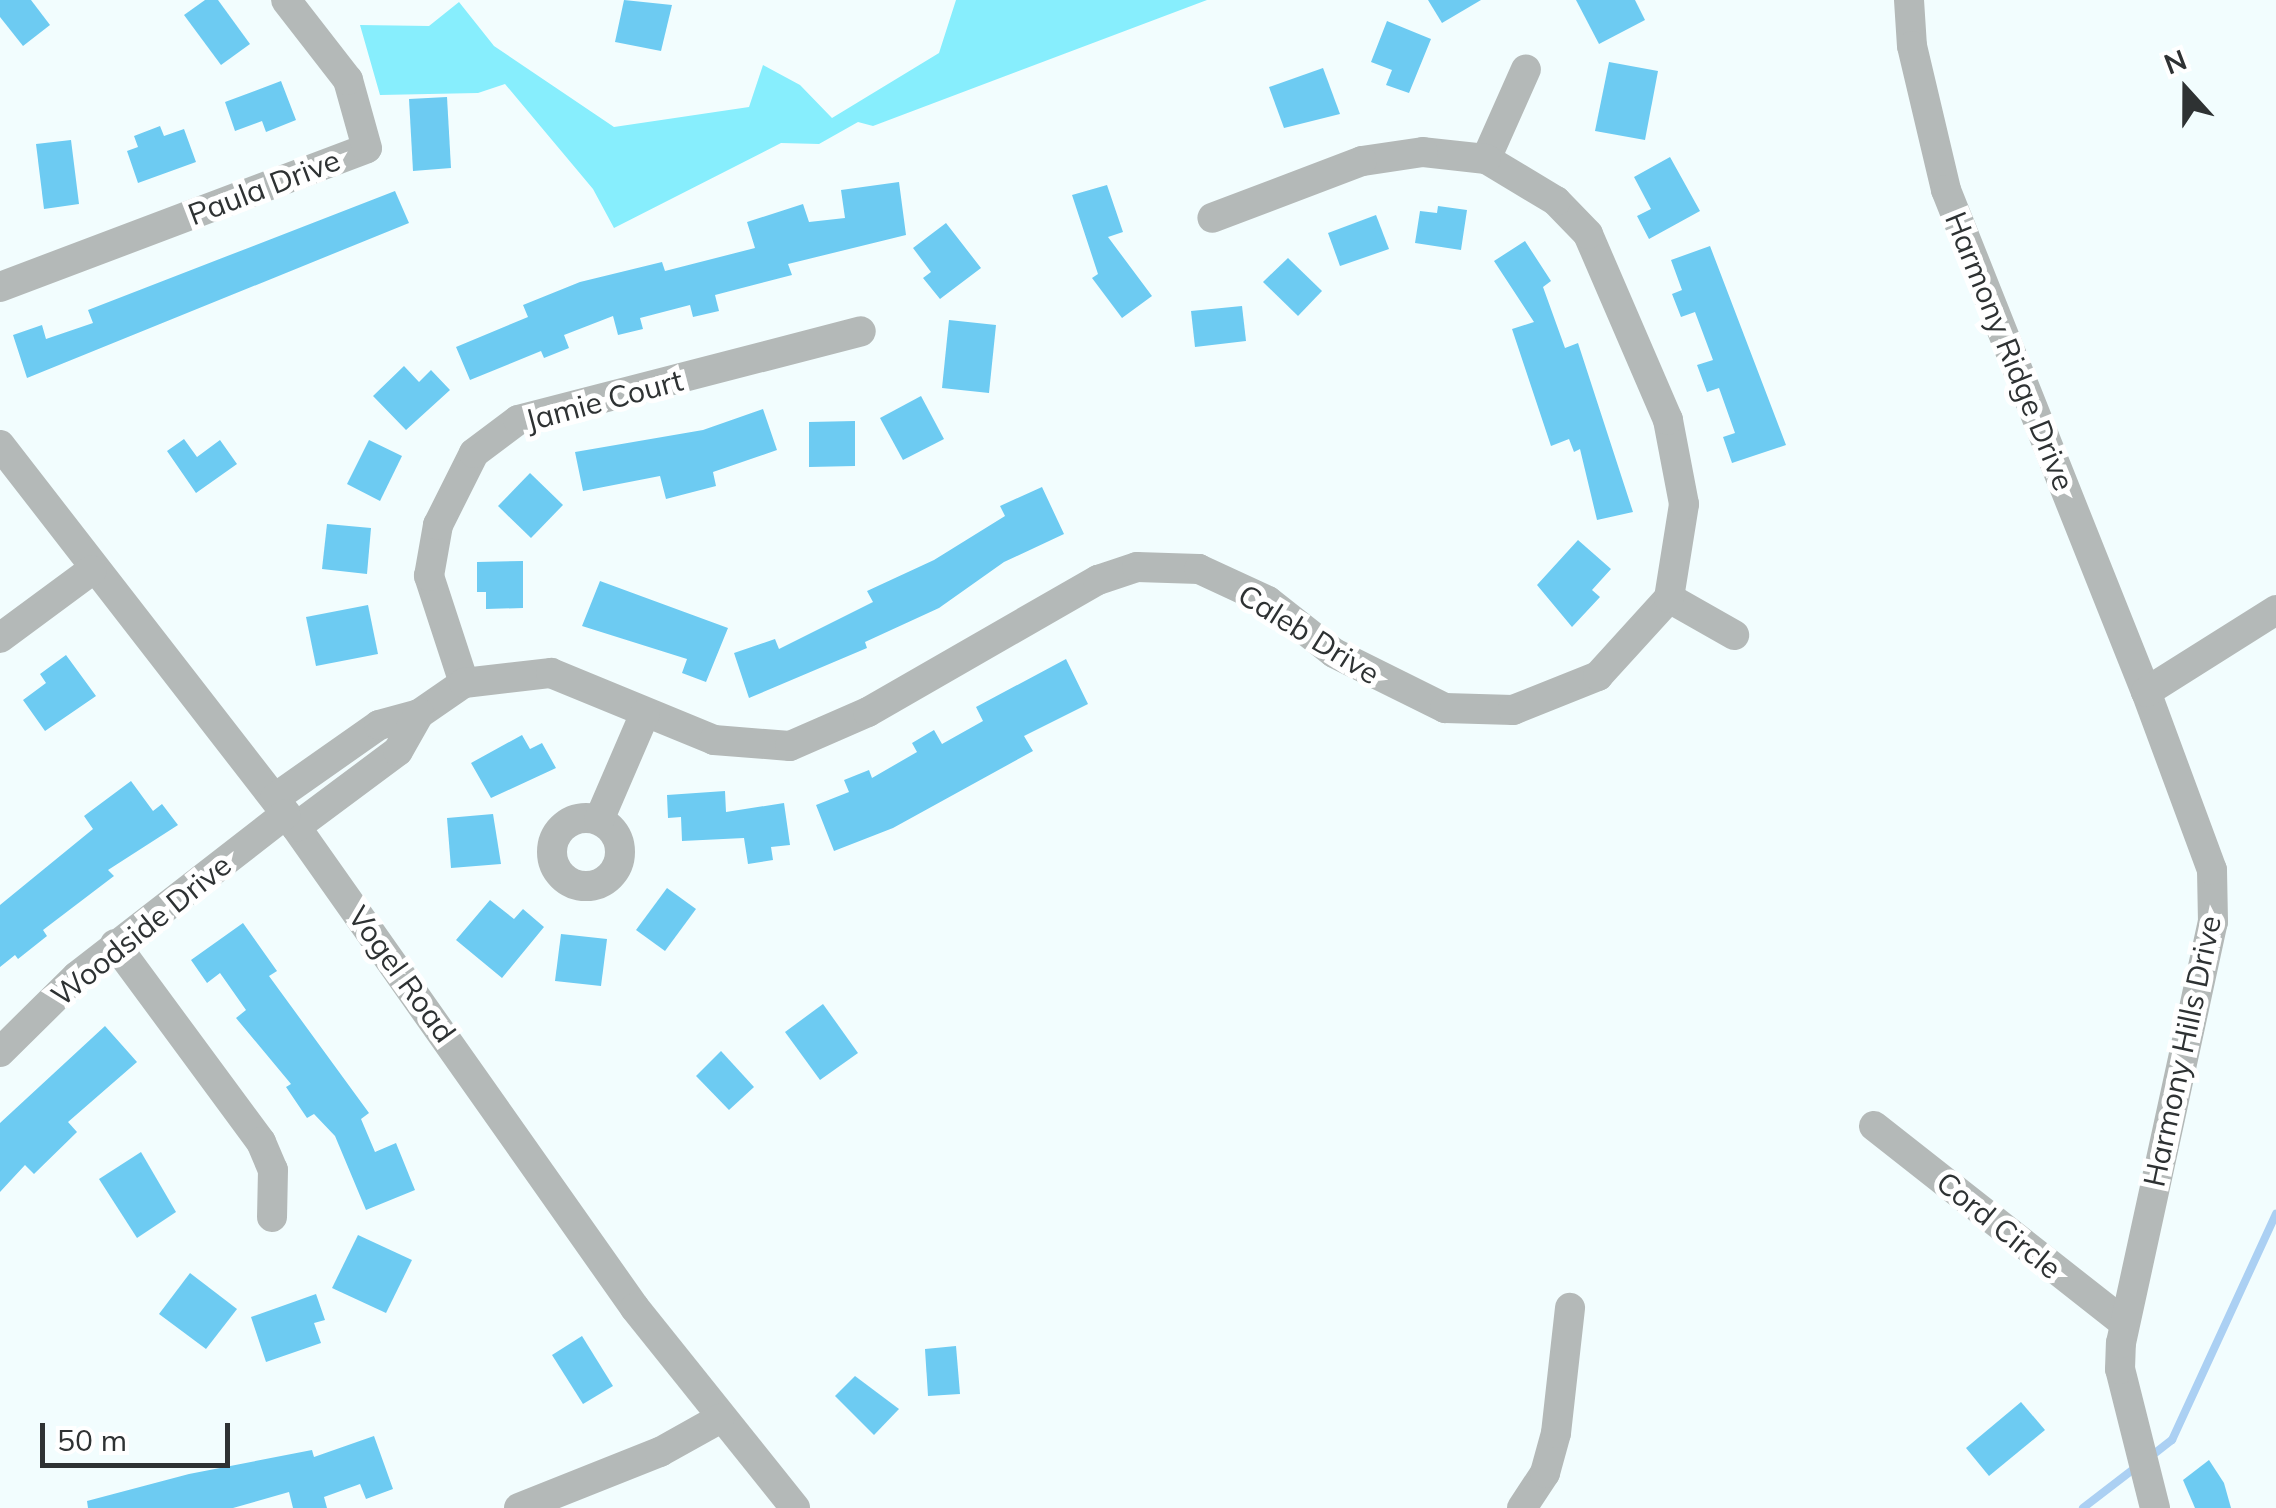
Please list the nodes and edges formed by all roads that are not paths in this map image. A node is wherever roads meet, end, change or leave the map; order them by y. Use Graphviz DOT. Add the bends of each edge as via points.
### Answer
graph roads {
  1 [pos="286,0"];
  2 [pos="1909,0"];
  3 [pos="1526,69"];
  4 [pos="1486,159"];
  5 [pos="1212,218"];
  6 [pos="0,286"];
  7 [pos="861,331"];
  8 [pos="0,445"];
  9 [pos="92,570"];
  10 [pos="1669,598"];
  11 [pos="2276,610"];
  12 [pos="1734,635"];
  13 [pos="0,638"];
  14 [pos="464,682"];
  15 [pos="2146,692"];
  16 [pos="645,714"];
  17 [pos="286,813"];
  18 [pos="599,820"];
  19 [pos="115,944"];
  20 [pos="0,1052"];
  21 [pos="1874,1126"];
  22 [pos="272,1217"];
  23 [pos="1570,1308"];
  24 [pos="2124,1323"];
  25 [pos="719,1419"];
  26 [pos="2153,1500"];
  27 [pos="519,1508"];
  28 [pos="796,1508"];
  29 [pos="1522,1508"];
  1 -- 6 [label="street, Paula Drive" via="348,80 367,148"];
  2 -- 15 [label="street, Harmony Ridge Drive" via="1912,46 1946,190"];
  3 -- 4 [label="street"];
  4 -- 5 [label="street" via="1424,152 1362,161"];
  4 -- 10 [label="street" via="1556,201 1588,234 1616,289 1668,420 1684,504"];
  7 -- 14 [label="street, Jamie Court" via="518,420 474,453 438,526 429,576"];
  8 -- 9 [label="street, Vogel Road"];
  9 -- 13 [label="street"];
  9 -- 17 [label="street, Vogel Road"];
  10 -- 12 [label="street"];
  10 -- 16 [label="street, Caleb Drive" via="1598,676 1513,710 1430,702 1334,653 1268,601 1199,569 1137,567 1098,580 868,712 790,746 714,740"];
  11 -- 15 [label="street"];
  14 -- 16 [label="street, Caleb Drive" via="551,673"];
  14 -- 17 [label="street, Caleb Drive" via="419,714 379,725"];
  15 -- 24 [label="street, Harmony Hills Drive" via="2212,870 2213,922"];
  16 -- 18 [label="street"];
  17 -- 19 [label="street, Woodside Drive"];
  17 -- 25 [label="street, Vogel Road"];
  19 -- 20 [label="street, Woodside Drive"];
  19 -- 22 [label="street" via="260,1142 273,1170"];
  21 -- 24 [label="street, Cord Circle"];
  23 -- 29 [label="street" via="1556,1433 1545,1473"];
  24 -- 26 [label="street, Harmony Hills Drive" via="2120,1369"];
  25 -- 27 [label="street" via="660,1452"];
  25 -- 28 [label="street, Vogel Road"];
}
